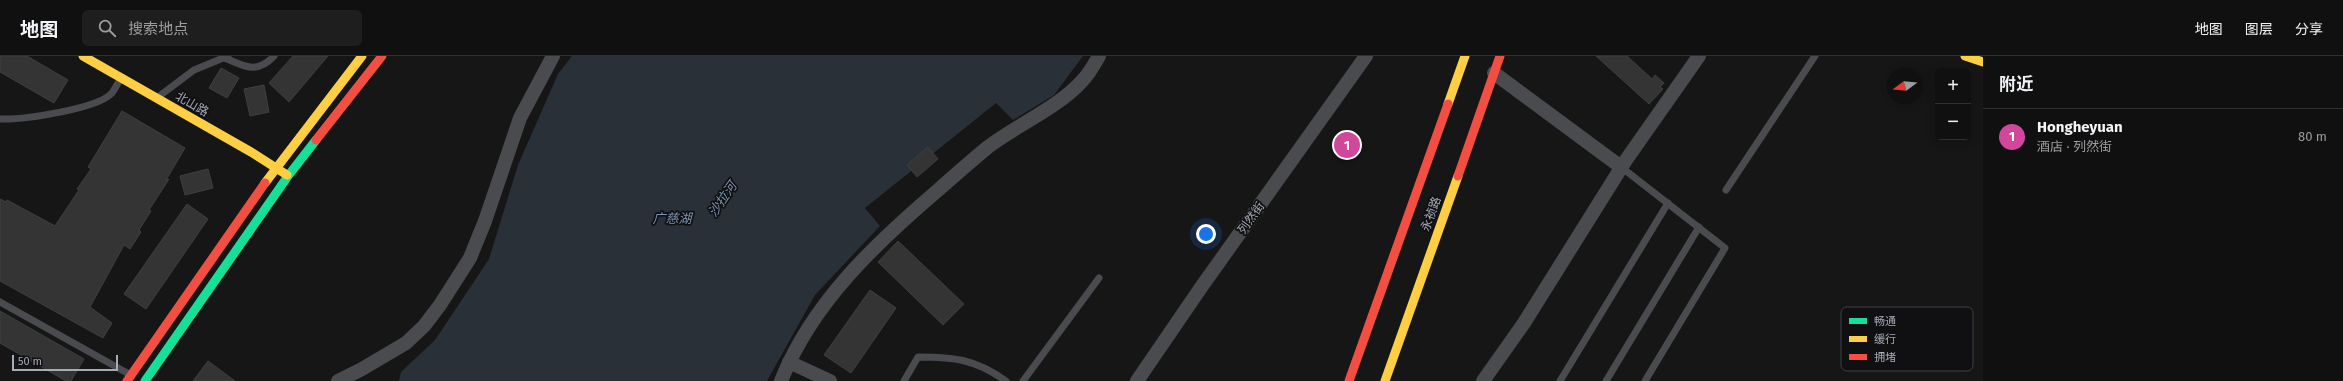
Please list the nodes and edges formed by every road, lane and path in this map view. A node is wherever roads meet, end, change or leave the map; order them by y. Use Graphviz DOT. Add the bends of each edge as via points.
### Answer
graph roads {
  1 [pos="83,56"];
  2 [pos="274,56"];
  3 [pos="362,56"];
  4 [pos="382,56"];
  5 [pos="553,56"];
  6 [pos="1099,56"];
  7 [pos="1366,56"];
  8 [pos="1464,56"];
  9 [pos="1500,56"];
  10 [pos="1699,56"];
  11 [pos="1815,56"];
  12 [pos="1965,56"];
  13 [pos="227,57"];
  14 [pos="1983,62"];
  15 [pos="1494,73"];
  16 [pos="121,78"];
  17 [pos="156,98"];
  18 [pos="0,119"];
  19 [pos="1622,167"];
  20 [pos="275,168"];
  21 [pos="288,176"];
  22 [pos="1726,190"];
  23 [pos="1668,203"];
  24 [pos="1699,228"];
  25 [pos="1099,278"];
  26 [pos="0,302"];
  27 [pos="789,362"];
  28 [pos="129,378"];
  29 [pos="145,381"];
  30 [pos="338,381"];
  31 [pos="781,381"];
  32 [pos="830,381"];
  33 [pos="904,381"];
  34 [pos="1006,381"];
  35 [pos="1024,381"];
  36 [pos="1137,381"];
  37 [pos="1349,381"];
  38 [pos="1385,381"];
  39 [pos="1482,381"];
  40 [pos="1560,381"];
  41 [pos="1606,381"];
  42 [pos="1645,381"];
  1 -- 16 [label="street, 北山路"];
  2 -- 13 [label="lane" via="266,64 254,68 242,66"];
  3 -- 20 [label="street"];
  4 -- 21 [label="street"];
  5 -- 30 [label="street" via="520,118 470,258 440,305 424,326 406,343"];
  6 -- 27 [label="street" via="1088,74 1069,94 988,147 883,239 823,307"];
  7 -- 36 [label="street, 列然街"];
  8 -- 37 [label="street, 永祯路"];
  9 -- 15 [label="street, 永祯路"];
  10 -- 19 [label="street"];
  11 -- 22 [label="lane"];
  12 -- 14 [label="street"];
  13 -- 17 [label="lane" via="180,78"];
  15 -- 19 [label="street"];
  15 -- 38 [label="street, 永祯路"];
  16 -- 17 [label="street, 北山路"];
  16 -- 18 [label="lane" via="112,94 96,101 46,116"];
  17 -- 20 [label="street, 北山路"];
  19 -- 23 [label="lane"];
  19 -- 39 [label="street" via="1524,323"];
  20 -- 21 [label="street, 北山路"];
  20 -- 28 [label="street"];
  21 -- 29 [label="street"];
  23 -- 24 [label="lane"];
  23 -- 40 [label="lane"];
  24 -- 41 [label="lane"];
  24 -- 42 [label="lane" via="1725,248"];
  25 -- 35 [label="lane"];
  26 -- 28 [label="lane"];
  27 -- 31 [label="street"];
  27 -- 32 [label="street"];
  33 -- 34 [label="lane" via="918,357 964,359 989,369"];
}
